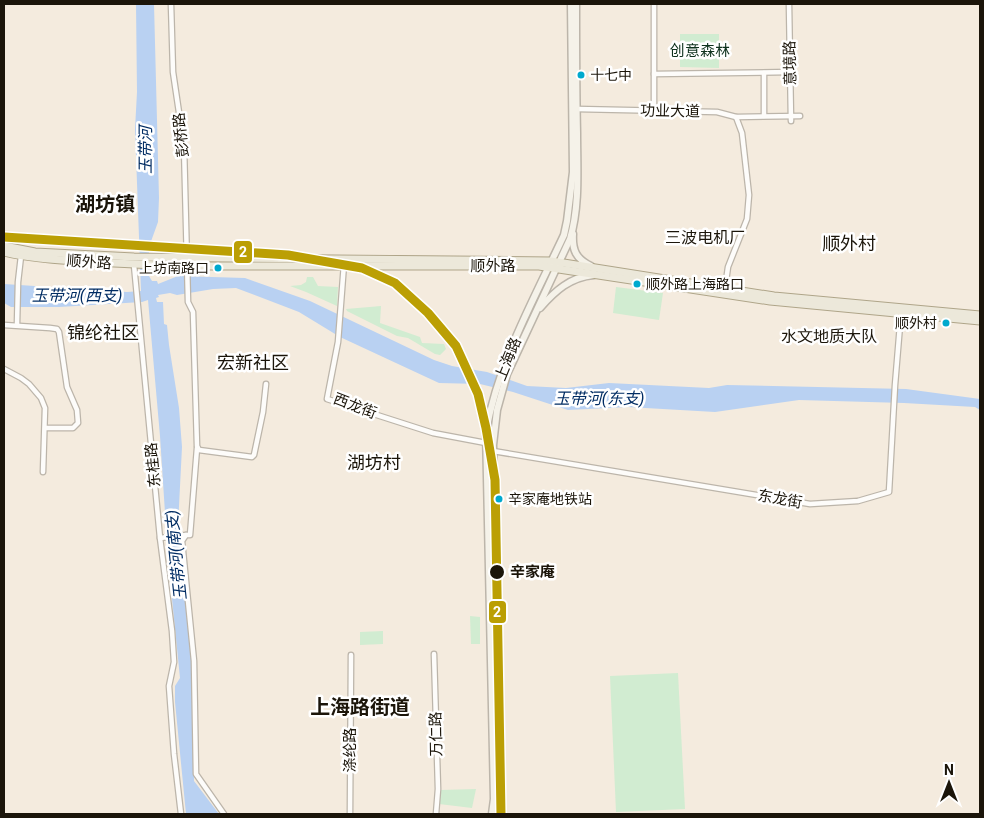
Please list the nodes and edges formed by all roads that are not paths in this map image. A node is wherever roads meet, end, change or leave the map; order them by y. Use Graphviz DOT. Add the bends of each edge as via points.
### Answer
graph roads {
  1 [pos="171,4"];
  2 [pos="572,4"];
  3 [pos="576,4"];
  4 [pos="654,4"];
  5 [pos="789,4"];
  6 [pos="790,72"];
  7 [pos="764,73"];
  8 [pos="654,74"];
  9 [pos="577,109"];
  10 [pos="654,111"];
  11 [pos="764,116"];
  12 [pos="800,116"];
  13 [pos="736,117"];
  14 [pos="791,119"];
  15 [pos="573,228"];
  16 [pos="4,246"];
  17 [pos="4,252"];
  18 [pos="21,256"];
  19 [pos="186,258"];
  20 [pos="160,261"];
  21 [pos="344,262"];
  22 [pos="134,265"];
  23 [pos="554,265"];
  24 [pos="594,268"];
  25 [pos="187,270"];
  26 [pos="602,275"];
  27 [pos="725,288"];
  28 [pos="536,312"];
  29 [pos="901,313"];
  30 [pos="980,314"];
  31 [pos="980,321"];
  32 [pos="4,325"];
  33 [pos="17,326"];
  34 [pos="4,369"];
  35 [pos="504,374"];
  36 [pos="266,384"];
  37 [pos="45,428"];
  38 [pos="486,443"];
  39 [pos="197,446"];
  40 [pos="493,451"];
  41 [pos="43,472"];
  42 [pos="186,535"];
  43 [pos="162,538"];
  44 [pos="434,654"];
  45 [pos="351,655"];
  46 [pos="180,814"];
  47 [pos="224,814"];
  48 [pos="350,814"];
  49 [pos="436,814"];
  50 [pos="492,814"];
  51 [pos="500,814"];
  1 -- 19 [label="street, 彭桥路" via="173,72 184,146"];
  2 -- 23 [label="main road, 上海路" via="573,172 564,235"];
  3 -- 9 [label="main road, 上海路"];
  4 -- 8 [label="street"];
  5 -- 6 [label="street, 意境路"];
  6 -- 7 [label="street"];
  6 -- 14 [label="street, 意境路"];
  7 -- 8 [label="street"];
  7 -- 11 [label="street"];
  8 -- 10 [label="street"];
  9 -- 10 [label="street, 功业大道"];
  9 -- 15 [label="main road, 上海路"];
  10 -- 13 [label="street, 功业大道" via="717,112"];
  11 -- 13 [label="street, 功业大道"];
  11 -- 14 [label="street, 功业大道"];
  12 -- 14 [label="street, 功业大道"];
  13 -- 27 [label="street" via="742,133 749,195 747,219 728,267"];
  15 -- 23 [label="main road, 上海路"];
  15 -- 24 [label="main road" via="576,254 582,262"];
  16 -- 20 [label="main road, 顺外路" via="35,252"];
  17 -- 18 [label="main road, 顺外路"];
  18 -- 22 [label="main road, 顺外路"];
  18 -- 33 [label="street"];
  19 -- 20 [label="main road, 顺外路"];
  19 -- 21 [label="main road, 顺外路"];
  19 -- 25 [label="street, 彭桥路"];
  20 -- 22 [label="main road, 顺外路"];
  20 -- 25 [label="main road, 顺外路"];
  21 -- 23 [label="main road, 顺外路"];
  21 -- 25 [label="main road, 顺外路"];
  21 -- 38 [label="street, 西龙街" via="338,342 327,399 433,433"];
  22 -- 43 [label="street, 东桂路"];
  23 -- 24 [label="main road, 顺外路"];
  23 -- 26 [label="main road, 顺外路"];
  23 -- 28 [label="main road, 上海路"];
  23 -- 35 [label="main road, 上海路" via="504,362"];
  24 -- 27 [label="main road, 顺外路"];
  25 -- 39 [label="street, 彭桥路" via="188,302 193,312"];
  26 -- 28 [label="main road" via="579,278 565,284"];
  26 -- 29 [label="main road, 顺外路" via="770,301"];
  27 -- 30 [label="main road, 顺外路" via="774,296"];
  28 -- 35 [label="main road, 上海路"];
  29 -- 31 [label="main road, 顺外路"];
  29 -- 40 [label="street, 东龙街" via="890,492 858,501 810,504"];
  32 -- 33 [label="street"];
  33 -- 37 [label="street" via="50,328 59,332 67,387 77,410 78,423 73,428"];
  34 -- 37 [label="street" via="21,378 41,398 45,408"];
  35 -- 38 [label="main road, 上海路" via="491,405"];
  35 -- 40 [label="main road, 上海路"];
  36 -- 39 [label="street" via="252,457 205,452"];
  37 -- 41 [label="street"];
  38 -- 50 [label="main road, 上海路"];
  39 -- 42 [label="street, 彭桥路" via="190,535"];
  40 -- 51 [label="main road, 上海路"];
  42 -- 43 [label="street"];
  42 -- 47 [label="street" via="182,541 194,660 196,774"];
  43 -- 46 [label="street, 东桂路" via="172,631 174,662 169,686"];
  44 -- 49 [label="street, 万仁路"];
  45 -- 48 [label="street, 涤纶路"];
}
